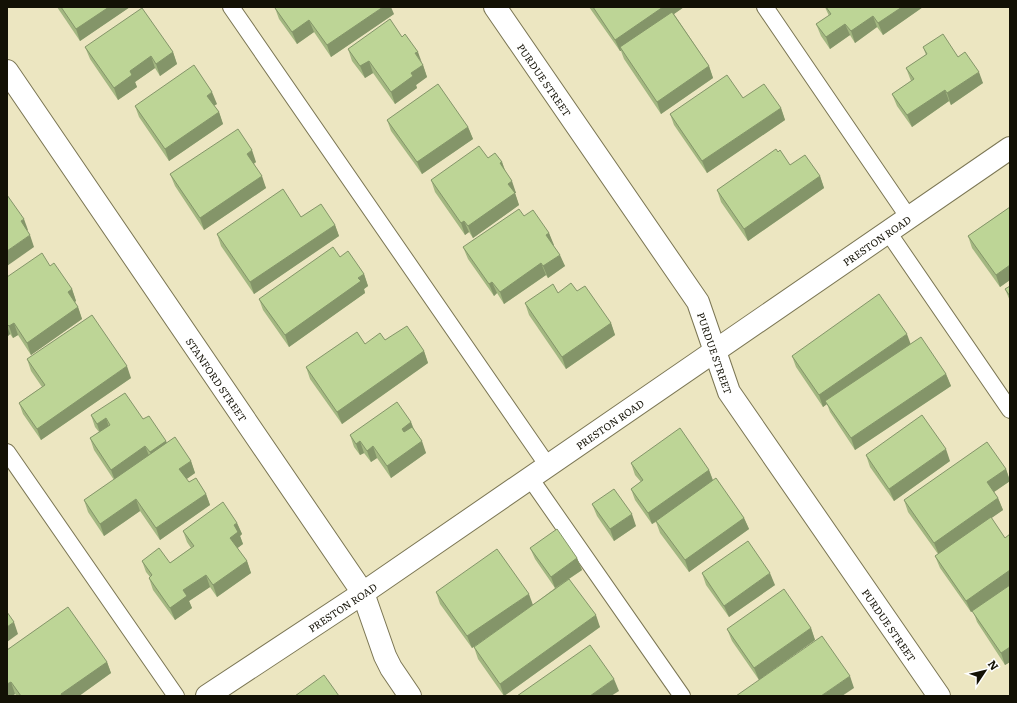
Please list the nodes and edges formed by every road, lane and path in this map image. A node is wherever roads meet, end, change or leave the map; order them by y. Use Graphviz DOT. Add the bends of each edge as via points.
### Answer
graph roads {
  1 [pos="231,7"];
  2 [pos="495,7"];
  3 [pos="765,7"];
  4 [pos="7,71"];
  5 [pos="1010,148"];
  6 [pos="909,218"];
  7 [pos="888,232"];
  8 [pos="715,350"];
  9 [pos="1010,410"];
  10 [pos="7,452"];
  11 [pos="548,466"];
  12 [pos="530,478"];
  13 [pos="363,593"];
  14 [pos="176,696"];
  15 [pos="207,696"];
  16 [pos="410,696"];
  17 [pos="682,696"];
  18 [pos="939,696"];
  1 -- 11 [label="lane"];
  2 -- 8 [label="street, PURDUE STREET" via="698,302"];
  3 -- 6 [label="lane"];
  4 -- 13 [label="street, STANFORD STREET"];
  5 -- 6 [label="street, PRESTON ROAD"];
  6 -- 7 [label="street, PRESTON ROAD"];
  7 -- 8 [label="street, PRESTON ROAD"];
  7 -- 9 [label="lane"];
  8 -- 11 [label="street, PRESTON ROAD"];
  8 -- 18 [label="street, PURDUE STREET" via="729,392"];
  10 -- 14 [label="lane"];
  11 -- 12 [label="street, PRESTON ROAD"];
  12 -- 13 [label="street, PRESTON ROAD"];
  12 -- 17 [label="lane"];
  13 -- 15 [label="street, PRESTON ROAD"];
  13 -- 16 [label="street, STANFORD STREET" via="385,656"];
}
